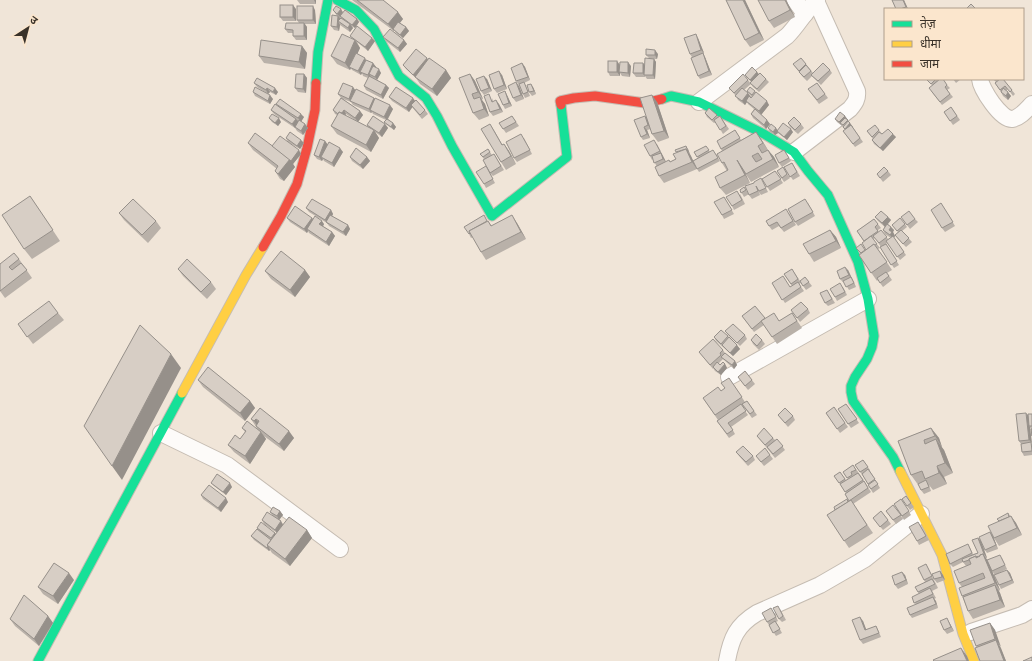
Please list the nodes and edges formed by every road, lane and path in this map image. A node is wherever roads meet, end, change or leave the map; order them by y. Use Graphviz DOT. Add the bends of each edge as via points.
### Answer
graph roads {
  1 [pos="328,0"];
  2 [pos="337,0"];
  3 [pos="794,0"];
  4 [pos="816,0"];
  5 [pos="805,14"];
  6 [pos="980,80"];
  7 [pos="699,102"];
  8 [pos="1032,104"];
  9 [pos="794,152"];
  10 [pos="868,299"];
  11 [pos="729,377"];
  12 [pos="161,433"];
  13 [pos="921,514"];
  14 [pos="340,549"];
  15 [pos="1032,609"];
  16 [pos="963,634"];
  17 [pos="38,661"];
  18 [pos="727,661"];
  19 [pos="974,661"];
  1 -- 12 [label="street" via="318,52 315,110 297,184"];
  2 -- 7 [label="street" via="356,10 374,29 399,76 426,98 492,216 567,157 560,101 595,96 645,103 671,96"];
  3 -- 5 [label="street"];
  4 -- 5 [label="street"];
  4 -- 9 [label="street" via="857,96 850,109"];
  5 -- 7 [label="street" via="787,36"];
  6 -- 8 [label="street" via="982,88 1007,118 1018,116"];
  7 -- 9 [label="street"];
  9 -- 10 [label="street" via="828,196 858,262"];
  10 -- 11 [label="street"];
  10 -- 13 [label="street" via="874,336 867,359 853,382 853,401 893,457"];
  12 -- 14 [label="street" via="227,465"];
  12 -- 17 [label="street"];
  13 -- 16 [label="street" via="942,555"];
  13 -- 18 [label="street" via="865,560 820,585 748,618 735,635"];
  15 -- 16 [label="street" via="1022,615"];
  16 -- 19 [label="street"];
}
